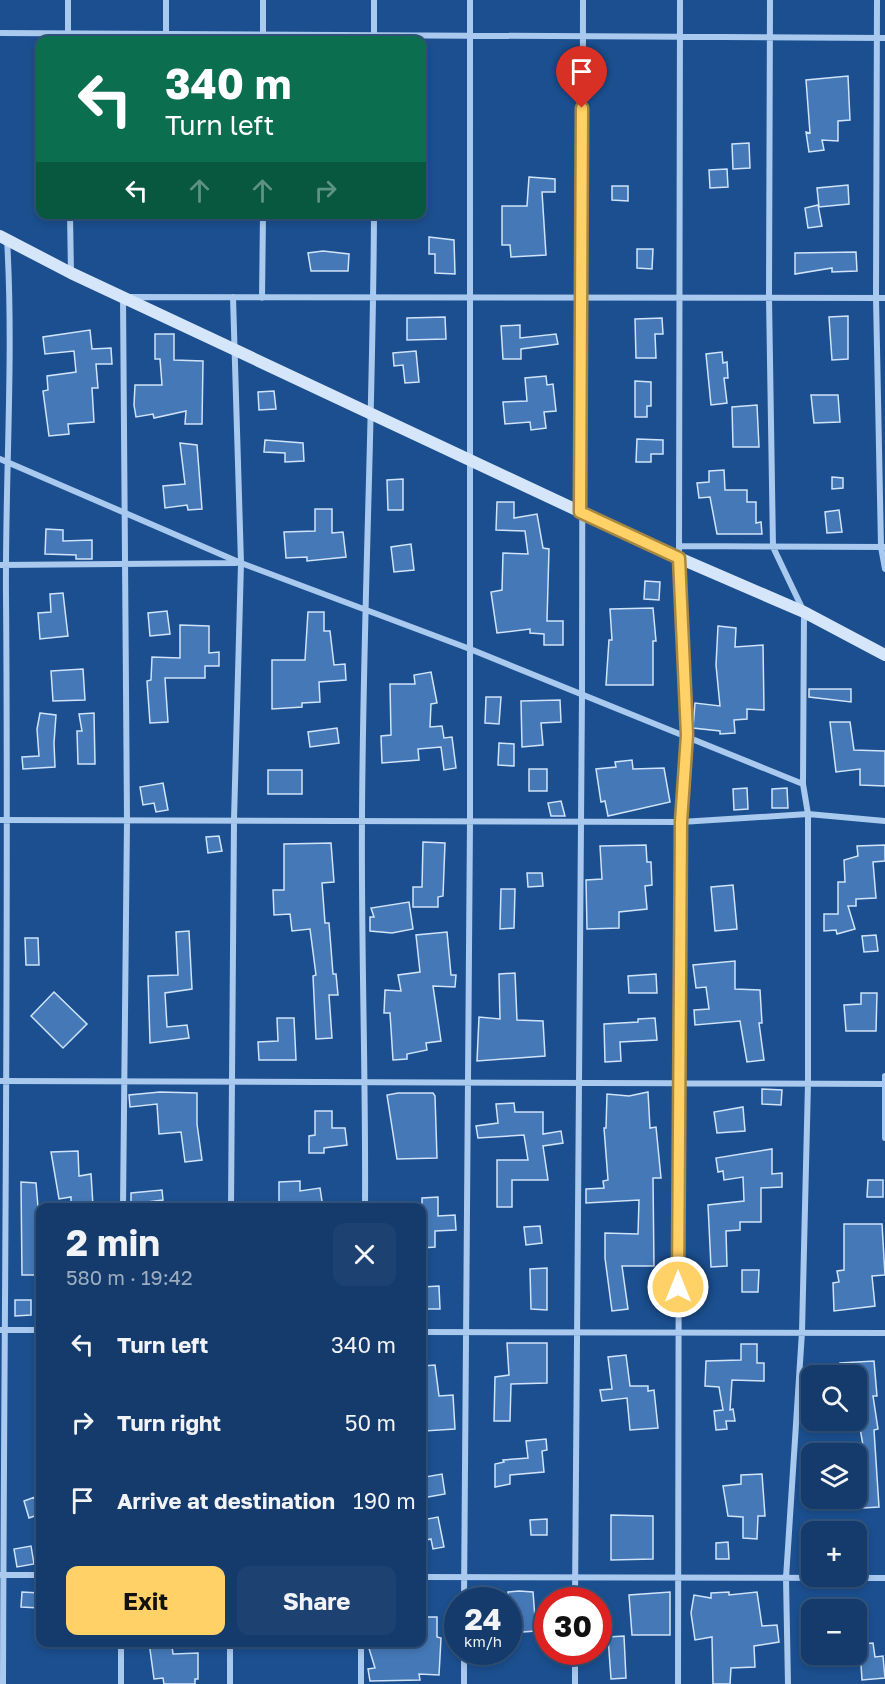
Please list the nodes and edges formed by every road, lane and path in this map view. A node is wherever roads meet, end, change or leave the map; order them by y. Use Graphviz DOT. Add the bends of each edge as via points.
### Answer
graph roads {
  1 [pos="68,0"];
  2 [pos="166,0"];
  3 [pos="263,0"];
  4 [pos="374,0"];
  5 [pos="470,0"];
  6 [pos="583,0"];
  7 [pos="680,0"];
  8 [pos="770,0"];
  9 [pos="877,0"];
  10 [pos="0,33"];
  11 [pos="166,34"];
  12 [pos="51,36"];
  13 [pos="68,36"];
  14 [pos="101,36"];
  15 [pos="214,36"];
  16 [pos="263,36"];
  17 [pos="374,36"];
  18 [pos="470,36"];
  19 [pos="582,36"];
  20 [pos="426,37"];
  21 [pos="680,37"];
  22 [pos="770,38"];
  23 [pos="877,38"];
  24 [pos="885,38"];
  25 [pos="70,219"];
  26 [pos="263,219"];
  27 [pos="374,219"];
  28 [pos="3,238"];
  29 [pos="71,273"];
  30 [pos="123,297"];
  31 [pos="233,297"];
  32 [pos="262,297"];
  33 [pos="374,297"];
  34 [pos="469,298"];
  35 [pos="582,298"];
  36 [pos="679,298"];
  37 [pos="769,298"];
  38 [pos="876,298"];
  39 [pos="885,298"];
  40 [pos="233,349"];
  41 [pos="372,414"];
  42 [pos="0,459"];
  43 [pos="469,459"];
  44 [pos="8,462"];
  45 [pos="580,512"];
  46 [pos="124,513"];
  47 [pos="773,547"];
  48 [pos="883,547"];
  49 [pos="679,552"];
  50 [pos="241,563"];
  51 [pos="124,564"];
  52 [pos="3,565"];
  53 [pos="885,569"];
  54 [pos="365,608"];
  55 [pos="804,612"];
  56 [pos="470,649"];
  57 [pos="885,655"];
  58 [pos="582,694"];
  59 [pos="687,735"];
  60 [pos="803,784"];
  61 [pos="808,814"];
  62 [pos="362,819"];
  63 [pos="0,820"];
  64 [pos="8,820"];
  65 [pos="127,820"];
  66 [pos="234,820"];
  67 [pos="885,820"];
  68 [pos="470,821"];
  69 [pos="581,822"];
  70 [pos="681,822"];
  71 [pos="885,1076"];
  72 [pos="2,1081"];
  73 [pos="123,1081"];
  74 [pos="231,1082"];
  75 [pos="366,1082"];
  76 [pos="466,1082"];
  77 [pos="578,1083"];
  78 [pos="679,1083"];
  79 [pos="808,1083"];
  80 [pos="885,1084"];
  81 [pos="885,1138"];
  82 [pos="123,1203"];
  83 [pos="231,1203"];
  84 [pos="365,1203"];
  85 [pos="2,1330"];
  86 [pos="36,1330"];
  87 [pos="426,1332"];
  88 [pos="465,1332"];
  89 [pos="576,1332"];
  90 [pos="678,1332"];
  91 [pos="802,1332"];
  92 [pos="885,1333"];
  93 [pos="2,1575"];
  94 [pos="36,1575"];
  95 [pos="426,1576"];
  96 [pos="464,1576"];
  97 [pos="575,1577"];
  98 [pos="678,1577"];
  99 [pos="786,1578"];
  100 [pos="885,1578"];
  101 [pos="464,1587"];
  102 [pos="575,1587"];
  103 [pos="121,1647"];
  104 [pos="230,1647"];
  105 [pos="361,1647"];
  106 [pos="464,1665"];
  107 [pos="575,1665"];
  108 [pos="3,1684"];
  109 [pos="121,1684"];
  110 [pos="230,1684"];
  111 [pos="361,1684"];
  112 [pos="464,1684"];
  113 [pos="575,1684"];
  114 [pos="678,1684"];
  115 [pos="788,1684"];
  1 -- 13 [label="street"];
  2 -- 11 [label="street"];
  3 -- 16 [label="street"];
  4 -- 17 [label="street"];
  5 -- 18 [label="street"];
  6 -- 19 [label="street"];
  7 -- 21 [label="street"];
  8 -- 22 [label="street"];
  9 -- 23 [label="street"];
  10 -- 12 [label="street"];
  11 -- 14 [label="street"];
  11 -- 15 [label="street"];
  18 -- 19 [label="street"];
  18 -- 20 [label="street"];
  18 -- 34 [label="street"];
  19 -- 21 [label="street"];
  19 -- 35 [label="street"];
  21 -- 22 [label="street"];
  21 -- 36 [label="street"];
  22 -- 23 [label="street"];
  22 -- 37 [label="street"];
  23 -- 24 [label="street"];
  23 -- 38 [label="street"];
  25 -- 29 [label="street"];
  26 -- 32 [label="street"];
  27 -- 33 [label="street"];
  28 -- 29 [label="street"];
  28 -- 44 [label="street" via="10,317"];
  29 -- 30 [label="street"];
  30 -- 31 [label="street"];
  30 -- 40 [label="street"];
  30 -- 46 [label="street"];
  31 -- 32 [label="street"];
  31 -- 40 [label="street"];
  32 -- 33 [label="street"];
  33 -- 34 [label="street"];
  33 -- 41 [label="street"];
  34 -- 35 [label="street"];
  34 -- 43 [label="street"];
  35 -- 36 [label="street"];
  35 -- 45 [label="street"];
  36 -- 37 [label="street"];
  36 -- 49 [label="street"];
  37 -- 38 [label="street"];
  37 -- 47 [label="street"];
  38 -- 39 [label="street"];
  38 -- 48 [label="street"];
  40 -- 41 [label="street"];
  40 -- 50 [label="street"];
  41 -- 43 [label="street"];
  41 -- 54 [label="street"];
  42 -- 44 [label="street"];
  43 -- 45 [label="street"];
  43 -- 56 [label="street"];
  44 -- 46 [label="street"];
  44 -- 52 [label="street"];
  45 -- 49 [label="street"];
  45 -- 58 [label="street"];
  46 -- 50 [label="street"];
  46 -- 51 [label="street"];
  47 -- 48 [label="street"];
  47 -- 49 [label="street"];
  47 -- 55 [label="street"];
  48 -- 53 [label="street"];
  49 -- 55 [label="street"];
  49 -- 59 [label="street"];
  50 -- 51 [label="street"];
  50 -- 54 [label="street"];
  50 -- 66 [label="street"];
  51 -- 52 [label="street"];
  51 -- 65 [label="street"];
  52 -- 64 [label="street"];
  54 -- 56 [label="street"];
  54 -- 62 [label="street"];
  55 -- 57 [label="street"];
  55 -- 60 [label="street"];
  56 -- 58 [label="street"];
  56 -- 68 [label="street"];
  58 -- 59 [label="street"];
  58 -- 69 [label="street"];
  59 -- 60 [label="street"];
  59 -- 70 [label="street"];
  60 -- 61 [label="street"];
  61 -- 67 [label="street"];
  61 -- 70 [label="street"];
  61 -- 79 [label="street"];
  62 -- 66 [label="street"];
  62 -- 68 [label="street"];
  62 -- 75 [label="street"];
  63 -- 64 [label="street"];
  64 -- 65 [label="street"];
  64 -- 72 [label="street"];
  65 -- 66 [label="street"];
  65 -- 73 [label="street"];
  66 -- 74 [label="street"];
  68 -- 69 [label="street"];
  68 -- 76 [label="street"];
  69 -- 70 [label="street"];
  69 -- 77 [label="street"];
  70 -- 78 [label="street"];
  71 -- 80 [label="street"];
  72 -- 73 [label="street"];
  72 -- 85 [label="street"];
  73 -- 74 [label="street"];
  73 -- 82 [label="street"];
  74 -- 75 [label="street"];
  74 -- 83 [label="street"];
  75 -- 76 [label="street"];
  75 -- 84 [label="street"];
  76 -- 77 [label="street"];
  76 -- 88 [label="street"];
  77 -- 78 [label="street"];
  77 -- 89 [label="street"];
  78 -- 79 [label="street"];
  78 -- 90 [label="street"];
  79 -- 80 [label="street"];
  79 -- 91 [label="street"];
  80 -- 81 [label="street"];
  85 -- 86 [label="street"];
  85 -- 93 [label="street"];
  87 -- 88 [label="street"];
  88 -- 89 [label="street"];
  88 -- 96 [label="street"];
  89 -- 90 [label="street"];
  89 -- 97 [label="street"];
  90 -- 91 [label="street"];
  90 -- 98 [label="street"];
  91 -- 92 [label="street"];
  91 -- 99 [label="street"];
  93 -- 94 [label="street"];
  93 -- 108 [label="street"];
  95 -- 96 [label="street"];
  96 -- 97 [label="street"];
  96 -- 101 [label="street"];
  97 -- 98 [label="street"];
  97 -- 102 [label="street"];
  98 -- 99 [label="street"];
  98 -- 114 [label="street"];
  99 -- 100 [label="street"];
  99 -- 115 [label="street"];
  103 -- 109 [label="street"];
  104 -- 110 [label="street"];
  105 -- 111 [label="street"];
  106 -- 112 [label="street"];
  107 -- 113 [label="street"];
}
